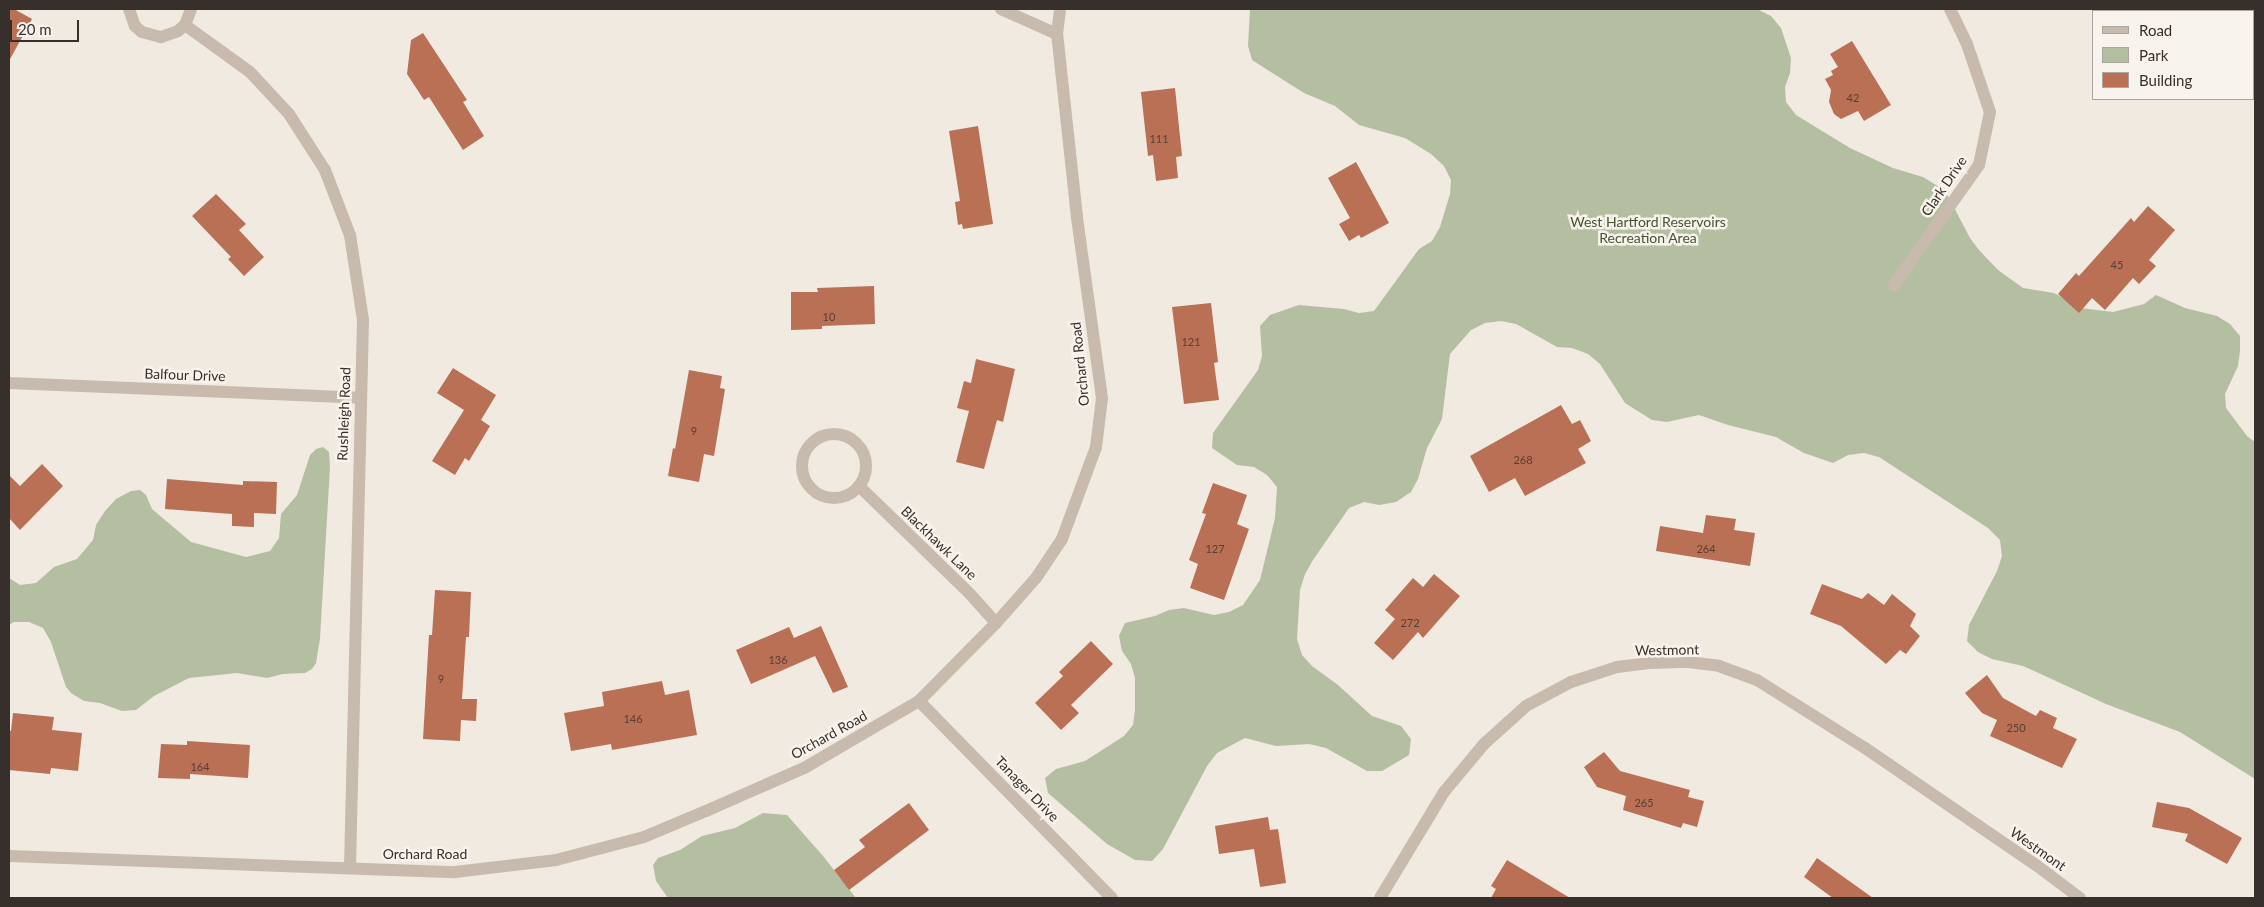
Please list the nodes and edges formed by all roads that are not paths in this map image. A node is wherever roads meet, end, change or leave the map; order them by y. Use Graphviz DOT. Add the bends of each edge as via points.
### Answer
graph roads {
  1 [pos="129,9"];
  2 [pos="191,9"];
  3 [pos="1001,9"];
  4 [pos="1060,9"];
  5 [pos="1950,9"];
  6 [pos="185,25"];
  7 [pos="1057,34"];
  8 [pos="1894,285"];
  9 [pos="9,383"];
  10 [pos="360,398"];
  11 [pos="859,486"];
  12 [pos="996,623"];
  13 [pos="919,701"];
  14 [pos="9,856"];
  15 [pos="350,868"];
  16 [pos="1112,898"];
  17 [pos="1380,898"];
  18 [pos="2080,898"];
  1 -- 6 [label="street" via="135,26 151,36 170,36"];
  2 -- 6 [label="street"];
  3 -- 7 [label="street"];
  4 -- 7 [label="street, Orchard Road"];
  5 -- 8 [label="street, Clark Drive" via="1967,44 1990,112 1979,165"];
  6 -- 10 [label="street, Rushleigh Road" via="250,72 289,114 325,170 350,235 363,320"];
  7 -- 12 [label="street, Orchard Road" via="1077,217 1102,398 1096,447 1062,539 1036,578"];
  9 -- 10 [label="street, Balfour Drive"];
  10 -- 15 [label="street, Rushleigh Road"];
  11 -- 11 [label="street" via="839,498 829,498 811,489 805,480 802,461 812,443 821,436 832,434 853,439 866,457 867,468"];
  11 -- 12 [label="street, Blackhawk Lane"];
  12 -- 13 [label="street, Orchard Road"];
  13 -- 15 [label="street, Orchard Road" via="806,767 644,837 556,860 455,872"];
  13 -- 16 [label="street, Tanager Drive"];
  14 -- 15 [label="street, Orchard Road"];
  17 -- 18 [label="street, Westmont" via="1444,792 1484,744 1526,706 1571,682 1618,667 1688,662 1719,666 1757,680 1865,748"];
}
